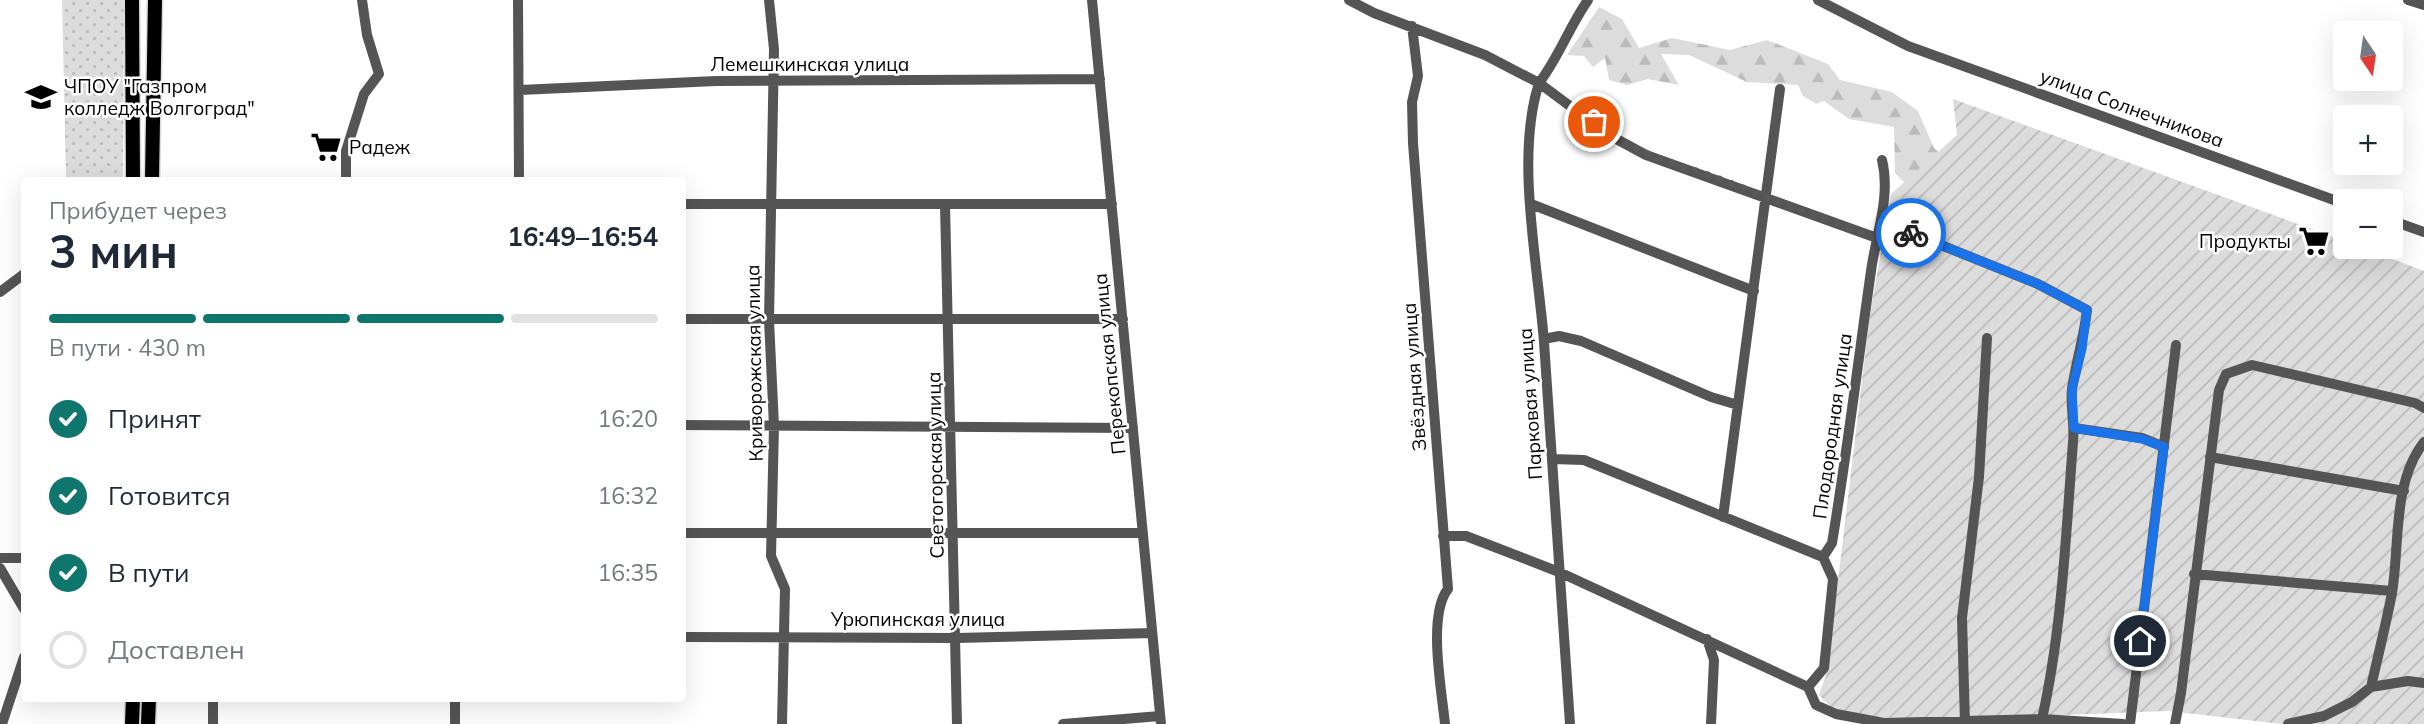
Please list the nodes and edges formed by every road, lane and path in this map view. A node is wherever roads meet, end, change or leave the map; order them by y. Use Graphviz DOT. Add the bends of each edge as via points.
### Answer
graph roads {
  1 [pos="132,0"];
  2 [pos="155,0"];
  3 [pos="362,0"];
  4 [pos="518,0"];
  5 [pos="769,0"];
  6 [pos="1093,0"];
  7 [pos="1349,0"];
  8 [pos="1588,0"];
  9 [pos="1818,0"];
  10 [pos="2408,0"];
  11 [pos="2424,5"];
  12 [pos="1412,26"];
  13 [pos="1100,79"];
  14 [pos="771,83"];
  15 [pos="1539,83"];
  16 [pos="1780,89"];
  17 [pos="520,90"];
  18 [pos="1882,160"];
  19 [pos="133,177"];
  20 [pos="152,177"];
  21 [pos="346,177"];
  22 [pos="519,177"];
  23 [pos="1767,198"];
  24 [pos="2333,200"];
  25 [pos="686,204"];
  26 [pos="770,204"];
  27 [pos="1112,204"];
  28 [pos="1531,204"];
  29 [pos="945,205"];
  30 [pos="1881,221"];
  31 [pos="2403,225"];
  32 [pos="2424,232"];
  33 [pos="1877,238"];
  34 [pos="21,276"];
  35 [pos="1754,291"];
  36 [pos="0,292"];
  37 [pos="1123,318"];
  38 [pos="686,319"];
  39 [pos="769,320"];
  40 [pos="949,320"];
  41 [pos="1987,338"];
  42 [pos="1544,339"];
  43 [pos="2176,345"];
  44 [pos="1738,405"];
  45 [pos="2424,408"];
  46 [pos="686,425"];
  47 [pos="774,426"];
  48 [pos="950,428"];
  49 [pos="1133,428"];
  50 [pos="2074,428"];
  51 [pos="2424,442"];
  52 [pos="2164,447"];
  53 [pos="2210,457"];
  54 [pos="1552,458"];
  55 [pos="2404,491"];
  56 [pos="1723,517"];
  57 [pos="686,533"];
  58 [pos="771,533"];
  59 [pos="954,533"];
  60 [pos="1143,533"];
  61 [pos="1443,536"];
  62 [pos="1823,557"];
  63 [pos="0,558"];
  64 [pos="21,558"];
  65 [pos="0,568"];
  66 [pos="1559,572"];
  67 [pos="2194,573"];
  68 [pos="2392,591"];
  69 [pos="21,604"];
  70 [pos="1152,633"];
  71 [pos="782,635"];
  72 [pos="686,637"];
  73 [pos="957,638"];
  74 [pos="1707,639"];
  75 [pos="21,666"];
  76 [pos="2424,683"];
  77 [pos="1808,687"];
  78 [pos="2371,687"];
  79 [pos="132,702"];
  80 [pos="149,702"];
  81 [pos="213,702"];
  82 [pos="455,702"];
  83 [pos="2042,719"];
  84 [pos="1161,720"];
  85 [pos="1965,723"];
  86 [pos="2,724"];
  87 [pos="132,724"];
  88 [pos="148,724"];
  89 [pos="213,724"];
  90 [pos="455,724"];
  91 [pos="782,724"];
  92 [pos="957,724"];
  93 [pos="1063,724"];
  94 [pos="1446,724"];
  95 [pos="1570,724"];
  96 [pos="1711,724"];
  97 [pos="2123,724"];
  98 [pos="2130,724"];
  99 [pos="2175,724"];
  100 [pos="2288,724"];
  1 -- 19 [label="highway"];
  2 -- 20 [label="highway"];
  3 -- 21 [label="street" via="379,74 364,94 346,151"];
  4 -- 17 [label="street"];
  5 -- 14 [label="street, Криворожская улица" via="774,49"];
  6 -- 13 [label="street, Перекопская улица"];
  7 -- 12 [label="street"];
  8 -- 15 [label="street" via="1558,59"];
  9 -- 24 [label="street, улица Солнечникова" via="1908,46"];
  10 -- 11 [label="street"];
  12 -- 15 [label="street"];
  12 -- 61 [label="street, Звёздная улица" via="1418,76 1412,102 1413,142"];
  13 -- 14 [label="street, Лемешкинская улица"];
  13 -- 27 [label="street, Перекопская улица"];
  14 -- 17 [label="street, Лемешкинская улица" via="716,81"];
  14 -- 26 [label="street, Криворожская улица"];
  15 -- 23 [label="street" via="1609,135 1646,156"];
  15 -- 28 [label="street, Парковая улица" via="1529,140"];
  16 -- 23 [label="street"];
  17 -- 22 [label="street"];
  18 -- 30 [label="street, Плодородная улица" via="1886,190"];
  23 -- 33 [label="street"];
  23 -- 35 [label="street"];
  25 -- 26 [label="street"];
  26 -- 29 [label="street"];
  26 -- 39 [label="street, Криворожская улица"];
  27 -- 29 [label="street"];
  27 -- 37 [label="street, Перекопская улица"];
  28 -- 35 [label="street"];
  28 -- 42 [label="street, Парковая улица"];
  29 -- 40 [label="street, Светогорская улица"];
  30 -- 33 [label="street, Плодородная улица"];
  30 -- 50 [label="street" via="2038,284 2087,310 2072,390"];
  31 -- 32 [label="street"];
  33 -- 62 [label="street, Плодородная улица" via="1832,543"];
  34 -- 36 [label="street"];
  35 -- 44 [label="street"];
  37 -- 40 [label="street"];
  37 -- 49 [label="street, Перекопская улица"];
  38 -- 39 [label="street"];
  39 -- 40 [label="street"];
  39 -- 47 [label="street, Криворожская улица"];
  40 -- 48 [label="street, Светогорская улица"];
  41 -- 85 [label="street" via="1976,502 1962,618"];
  42 -- 44 [label="street" via="1559,336 1581,341"];
  42 -- 54 [label="street, Парковая улица"];
  43 -- 52 [label="street"];
  44 -- 56 [label="street"];
  45 -- 53 [label="street" via="2252,365 2242,367 2226,374 2219,390"];
  46 -- 47 [label="street"];
  47 -- 48 [label="street"];
  47 -- 58 [label="street, Криворожская улица"];
  48 -- 49 [label="street"];
  48 -- 59 [label="street, Светогорская улица"];
  49 -- 60 [label="street, Перекопская улица"];
  50 -- 52 [label="street"];
  50 -- 83 [label="street"];
  51 -- 55 [label="street"];
  52 -- 98 [label="street"];
  53 -- 55 [label="street"];
  53 -- 67 [label="street"];
  54 -- 56 [label="street" via="1584,460"];
  54 -- 66 [label="street, Парковая улица"];
  55 -- 68 [label="street"];
  56 -- 62 [label="street"];
  57 -- 58 [label="street"];
  58 -- 59 [label="street"];
  58 -- 71 [label="street, Криворожская улица" via="771,556 785,589"];
  59 -- 60 [label="street"];
  59 -- 73 [label="street, Светогорская улица"];
  60 -- 70 [label="street, Перекопская улица"];
  61 -- 66 [label="street" via="1466,536"];
  61 -- 94 [label="street, Звёздная улица" via="1448,589 1437,621"];
  62 -- 77 [label="street" via="1833,579 1824,668"];
  63 -- 64 [label="street"];
  65 -- 69 [label="street"];
  66 -- 74 [label="street"];
  66 -- 95 [label="street, Парковая улица"];
  67 -- 68 [label="street"];
  67 -- 99 [label="street"];
  68 -- 78 [label="street"];
  70 -- 73 [label="street, Урюпинская улица"];
  70 -- 84 [label="street, Перекопская улица"];
  71 -- 72 [label="street, Урюпинская улица"];
  71 -- 73 [label="street, Урюпинская улица"];
  71 -- 91 [label="street, Криворожская улица"];
  73 -- 92 [label="street, Светогорская улица"];
  74 -- 77 [label="street"];
  74 -- 96 [label="street" via="1714,660"];
  75 -- 86 [label="street"];
  76 -- 78 [label="street"];
  77 -- 85 [label="street" via="1816,705 1836,714 1884,723"];
  78 -- 100 [label="street" via="2324,716"];
  79 -- 87 [label="highway"];
  80 -- 88 [label="highway"];
  81 -- 89 [label="street"];
  82 -- 90 [label="street"];
  83 -- 85 [label="street"];
  83 -- 97 [label="street"];
  84 -- 93 [label="street"];
}
